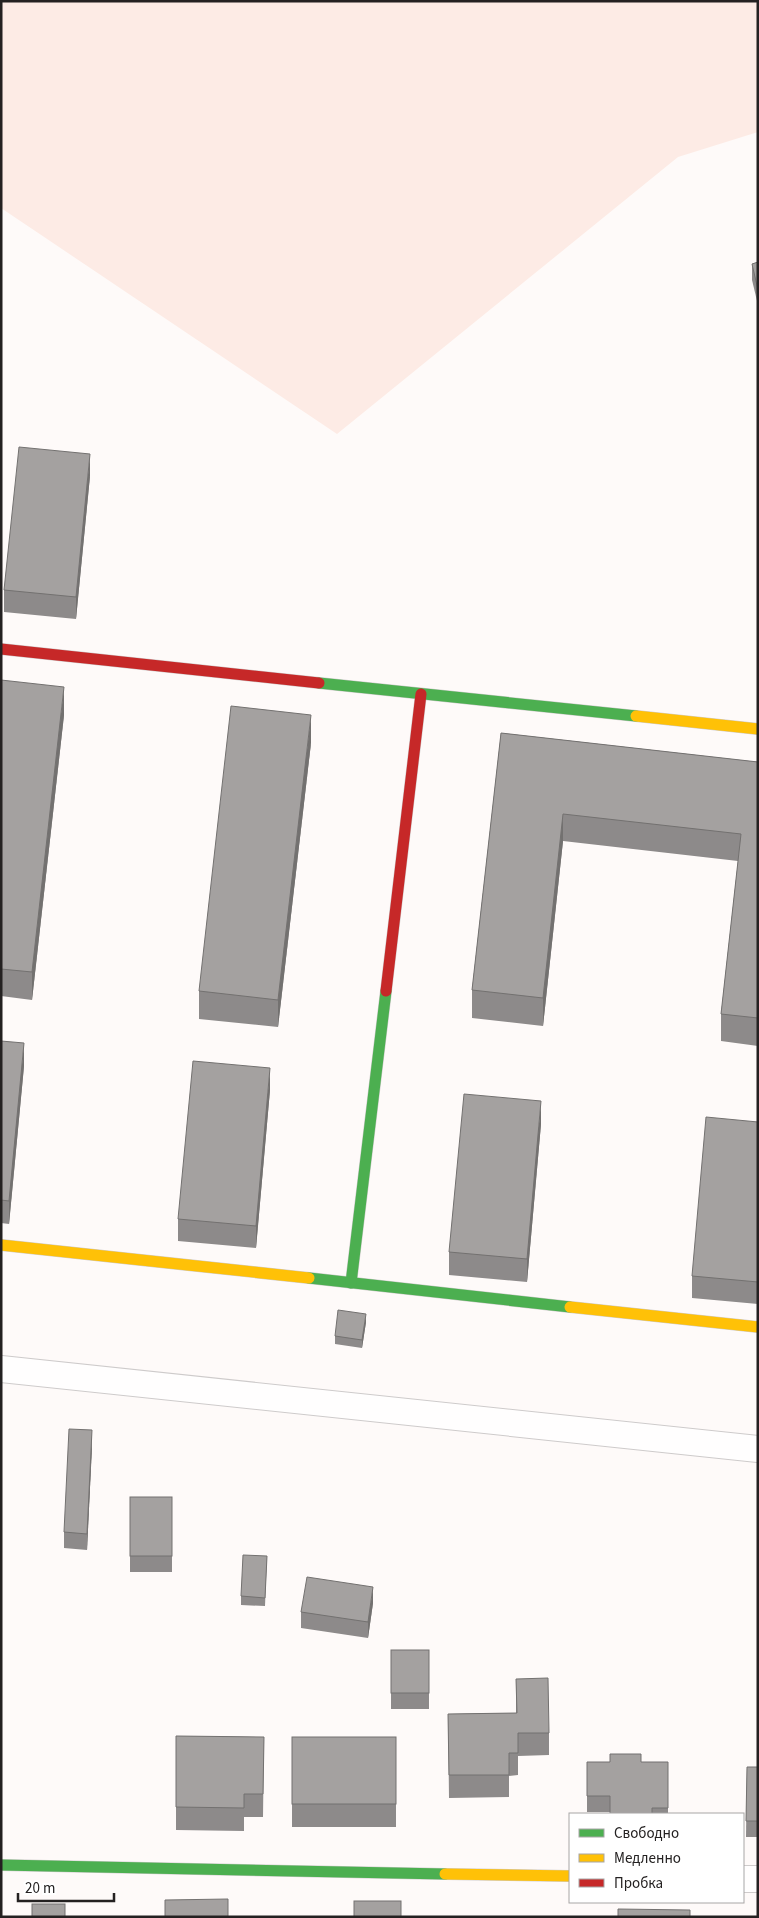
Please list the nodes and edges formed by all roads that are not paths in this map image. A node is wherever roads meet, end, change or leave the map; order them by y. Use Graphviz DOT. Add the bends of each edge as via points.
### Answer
graph roads {
  1 [pos="1,649"];
  2 [pos="421,694"];
  3 [pos="758,730"];
  4 [pos="1,1245"];
  5 [pos="351,1283"];
  6 [pos="758,1327"];
  7 [pos="1,1369"];
  8 [pos="758,1449"];
  9 [pos="1,1866"];
  10 [pos="569,1876"];
  11 [pos="744,1879"];
  12 [pos="758,1879"];
  1 -- 2 [label="street"];
  2 -- 3 [label="street"];
  2 -- 5 [label="street"];
  4 -- 5 [label="street"];
  5 -- 6 [label="street"];
  7 -- 8 [label="street"];
  9 -- 10 [label="street"];
  11 -- 12 [label="street"];
}
